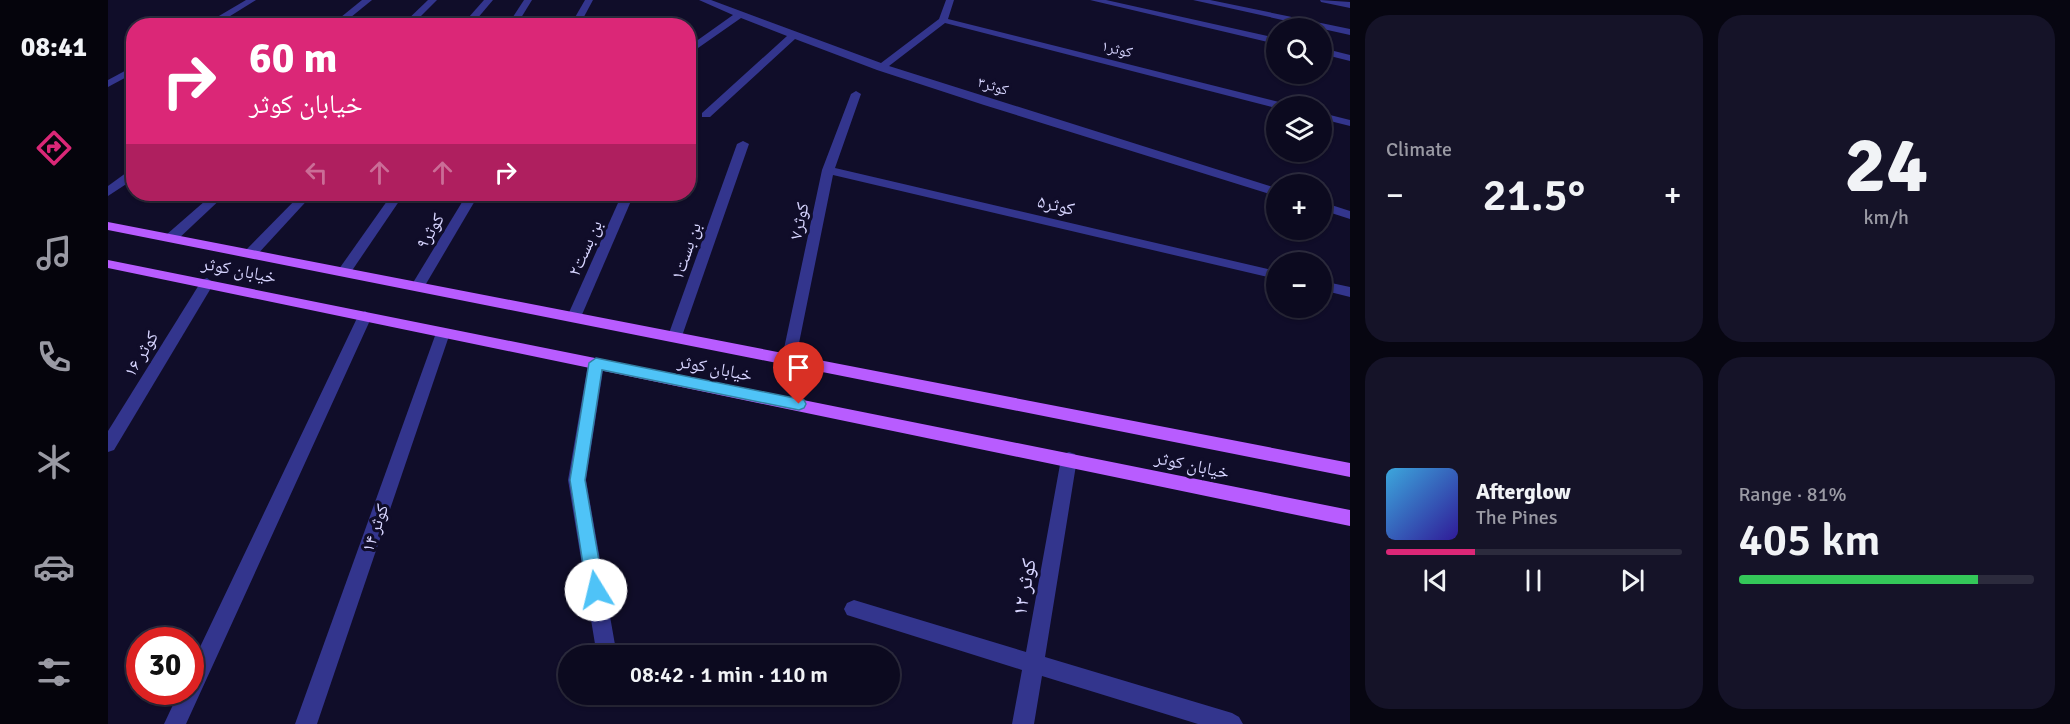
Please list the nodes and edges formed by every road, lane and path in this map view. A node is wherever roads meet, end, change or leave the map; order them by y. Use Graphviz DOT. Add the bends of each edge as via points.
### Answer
graph roads {
  1 [pos="252,0"];
  2 [pos="368,0"];
  3 [pos="433,0"];
  4 [pos="489,0"];
  5 [pos="528,0"];
  6 [pos="589,0"];
  7 [pos="703,0"];
  8 [pos="950,0"];
  9 [pos="1094,0"];
  10 [pos="1197,0"];
  11 [pos="1324,0"];
  12 [pos="1350,5"];
  13 [pos="739,15"];
  14 [pos="220,18"];
  15 [pos="344,18"];
  16 [pos="414,18"];
  17 [pos="472,18"];
  18 [pos="516,18"];
  19 [pos="579,18"];
  20 [pos="943,21"];
  21 [pos="1350,32"];
  22 [pos="792,37"];
  23 [pos="1266,39"];
  24 [pos="696,46"];
  25 [pos="1332,54"];
  26 [pos="1350,58"];
  27 [pos="881,68"];
  28 [pos="126,74"];
  29 [pos="108,84"];
  30 [pos="856,94"];
  31 [pos="1266,102"];
  32 [pos="706,115"];
  33 [pos="1332,118"];
  34 [pos="1350,123"];
  35 [pos="743,144"];
  36 [pos="828,170"];
  37 [pos="126,179"];
  38 [pos="1266,189"];
  39 [pos="108,192"];
  40 [pos="212,201"];
  41 [pos="300,201"];
  42 [pos="393,201"];
  43 [pos="469,201"];
  44 [pos="625,201"];
  45 [pos="1332,209"];
  46 [pos="1350,215"];
  47 [pos="108,226"];
  48 [pos="171,238"];
  49 [pos="250,254"];
  50 [pos="108,264"];
  51 [pos="344,272"];
  52 [pos="1266,273"];
  53 [pos="207,284"];
  54 [pos="418,286"];
  55 [pos="1332,288"];
  56 [pos="1350,292"];
  57 [pos="365,316"];
  58 [pos="574,316"];
  59 [pos="443,333"];
  60 [pos="675,336"];
  61 [pos="789,358"];
  62 [pos="596,363"];
  63 [pos="108,445"];
  64 [pos="1070,459"];
  65 [pos="1350,470"];
  66 [pos="1350,518"];
  67 [pos="854,609"];
  68 [pos="605,645"];
  69 [pos="1034,662"];
  70 [pos="175,724"];
  71 [pos="306,724"];
  72 [pos="1023,724"];
  73 [pos="1232,724"];
  1 -- 14 [label="street"];
  2 -- 15 [label="street"];
  3 -- 16 [label="street"];
  4 -- 17 [label="street"];
  5 -- 18 [label="street"];
  6 -- 19 [label="street"];
  7 -- 13 [label="street, کوثر۳"];
  8 -- 20 [label="street"];
  9 -- 23 [label="street"];
  10 -- 21 [label="street"];
  11 -- 12 [label="street"];
  13 -- 22 [label="street, کوثر۳"];
  13 -- 24 [label="street"];
  20 -- 27 [label="street"];
  20 -- 31 [label="street, کوثر۱"];
  22 -- 27 [label="street, کوثر۳"];
  22 -- 32 [label="street"];
  25 -- 26 [label="street"];
  27 -- 38 [label="street, کوثر۳"];
  28 -- 29 [label="street"];
  30 -- 36 [label="street, کوثر۷"];
  33 -- 34 [label="street"];
  35 -- 60 [label="street, بن بست۱"];
  36 -- 52 [label="street, کوثر۵"];
  36 -- 61 [label="street, کوثر۷"];
  37 -- 39 [label="street"];
  40 -- 48 [label="street"];
  41 -- 49 [label="street"];
  42 -- 51 [label="street"];
  43 -- 54 [label="street, کوثر۹"];
  44 -- 58 [label="street, بن بست۲"];
  45 -- 46 [label="street"];
  47 -- 48 [label="main road, خیابان کوثر"];
  48 -- 49 [label="main road, خیابان کوثر"];
  49 -- 51 [label="main road, خیابان کوثر"];
  50 -- 53 [label="main road, خیابان کوثر"];
  51 -- 54 [label="main road, خیابان کوثر"];
  53 -- 57 [label="main road, خیابان کوثر"];
  53 -- 63 [label="street, کوثر ۱۶"];
  54 -- 58 [label="main road, خیابان کوثر"];
  55 -- 56 [label="street"];
  57 -- 59 [label="main road, خیابان کوثر"];
  57 -- 70 [label="street"];
  58 -- 60 [label="main road, خیابان کوثر"];
  59 -- 62 [label="main road, خیابان کوثر"];
  59 -- 71 [label="street, کوثر ۱۴"];
  60 -- 61 [label="main road, خیابان کوثر"];
  61 -- 65 [label="main road, خیابان کوثر"];
  62 -- 64 [label="main road, خیابان کوثر"];
  62 -- 68 [label="street" via="578,480"];
  64 -- 66 [label="main road, خیابان کوثر"];
  64 -- 69 [label="street, کوثر ۱۲"];
  67 -- 69 [label="street"];
  69 -- 72 [label="street, کوثر ۱۲"];
  69 -- 73 [label="street"];
}
